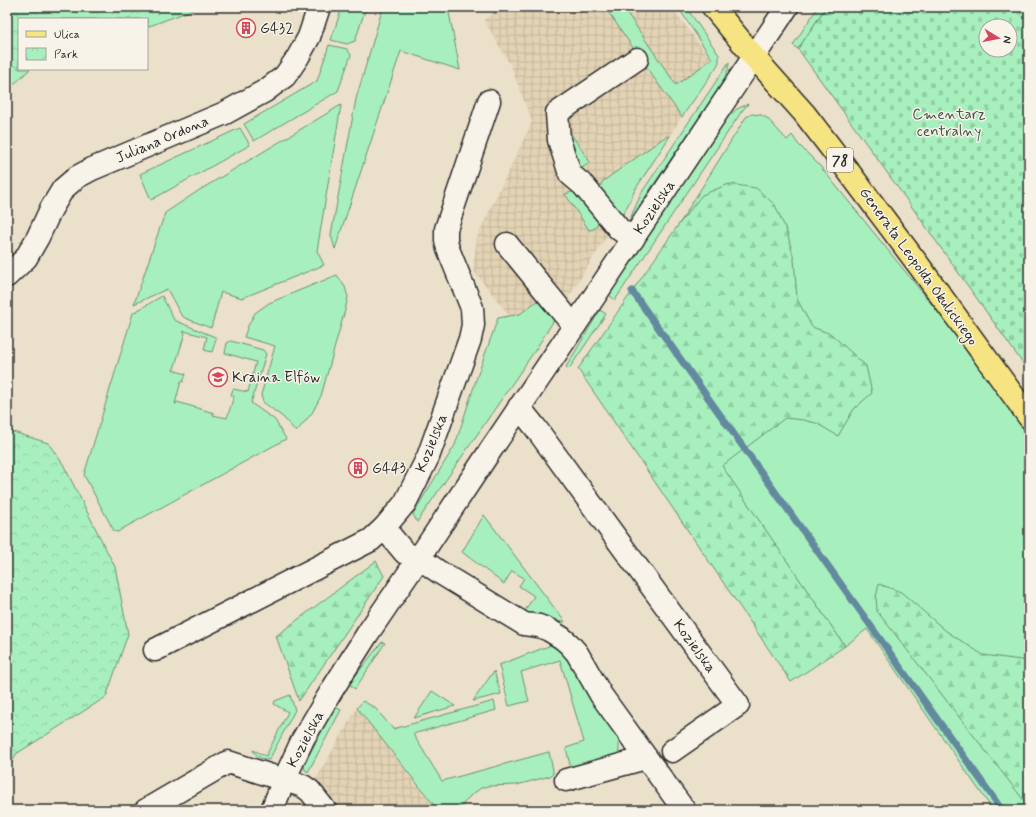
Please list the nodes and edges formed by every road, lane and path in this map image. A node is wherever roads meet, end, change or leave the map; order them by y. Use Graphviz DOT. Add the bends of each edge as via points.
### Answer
graph roads {
  1 [pos="319,7"];
  2 [pos="713,7"];
  3 [pos="787,7"];
  4 [pos="754,57"];
  5 [pos="637,59"];
  6 [pos="489,101"];
  7 [pos="633,239"];
  8 [pos="507,244"];
  9 [pos="7,276"];
  10 [pos="575,325"];
  11 [pos="519,407"];
  12 [pos="1029,417"];
  13 [pos="384,528"];
  14 [pos="419,558"];
  15 [pos="155,650"];
  16 [pos="672,751"];
  17 [pos="646,758"];
  18 [pos="284,780"];
  19 [pos="566,780"];
  20 [pos="146,810"];
  21 [pos="272,810"];
  22 [pos="325,810"];
  23 [pos="684,810"];
  1 -- 9 [label="street, Juliana Ordona" via="309,37 285,76 265,91 225,113 77,177 63,189 26,258"];
  2 -- 4 [label="main road, Generała Leopolda Okulickiego / 78"];
  3 -- 4 [label="street, Kozielska"];
  4 -- 7 [label="street, Kozielska"];
  4 -- 12 [label="main road, Generała Leopolda Okulickiego / 78" via="831,148"];
  5 -- 7 [label="street" via="557,113 559,140 570,174 619,229"];
  6 -- 13 [label="street, Kozielska" via="446,229 448,249 472,308 473,325 470,339 428,457 405,503"];
  7 -- 10 [label="street, Kozielska"];
  8 -- 10 [label="street"];
  10 -- 11 [label="street, Kozielska"];
  11 -- 14 [label="street, Kozielska"];
  11 -- 16 [label="street, Kozielska" via="738,705"];
  13 -- 14 [label="street" via="405,553"];
  13 -- 15 [label="street, Kozielska" via="371,540"];
  14 -- 17 [label="street" via="524,624 549,630 569,644 601,695"];
  14 -- 18 [label="street, Kozielska" via="332,690 302,740"];
  17 -- 19 [label="street"];
  17 -- 23 [label="street"];
  18 -- 20 [label="street, Kozielska" via="228,762"];
  18 -- 21 [label="street, Kozielska"];
  18 -- 22 [label="street" via="303,786"];
}
